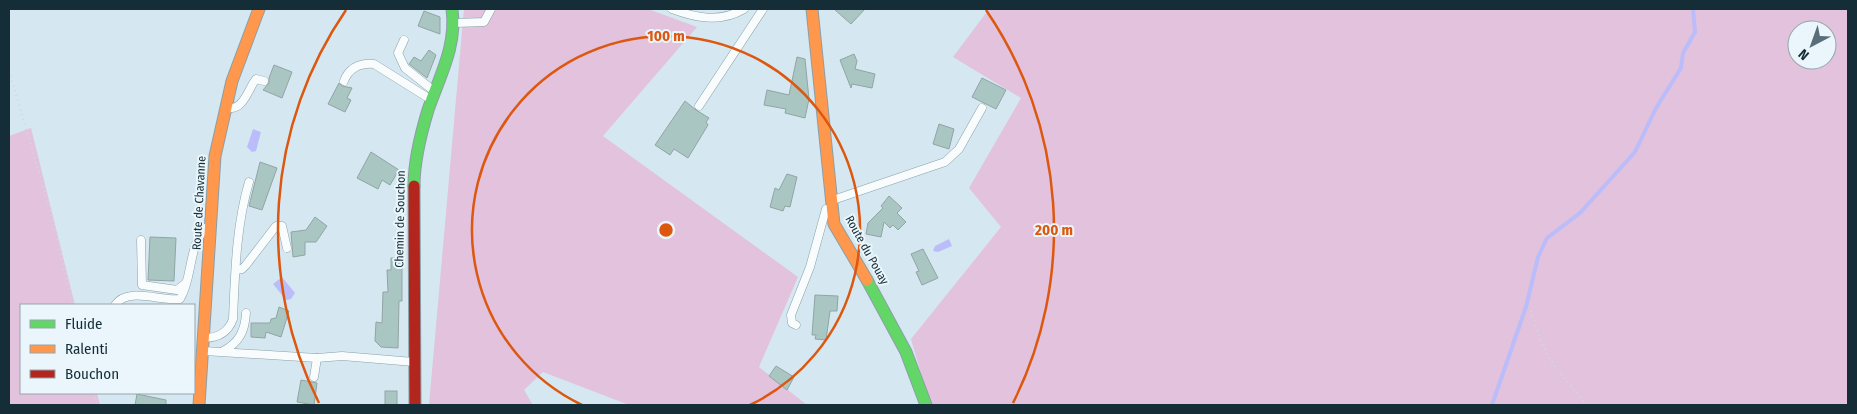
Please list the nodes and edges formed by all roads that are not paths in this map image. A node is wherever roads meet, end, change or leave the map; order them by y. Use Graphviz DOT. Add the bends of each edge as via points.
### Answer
graph roads {
  1 [pos="259,9"];
  2 [pos="452,9"];
  3 [pos="491,9"];
  4 [pos="672,9"];
  5 [pos="744,9"];
  6 [pos="763,9"];
  7 [pos="812,9"];
  8 [pos="454,24"];
  9 [pos="404,40"];
  10 [pos="264,81"];
  11 [pos="344,81"];
  12 [pos="434,96"];
  13 [pos="700,106"];
  14 [pos="224,107"];
  15 [pos="982,108"];
  16 [pos="249,182"];
  17 [pos="831,203"];
  18 [pos="212,228"];
  19 [pos="141,240"];
  20 [pos="286,248"];
  21 [pos="236,270"];
  22 [pos="188,280"];
  23 [pos="116,304"];
  24 [pos="246,313"];
  25 [pos="796,325"];
  26 [pos="201,345"];
  27 [pos="223,352"];
  28 [pos="317,358"];
  29 [pos="414,362"];
  30 [pos="314,377"];
  31 [pos="199,405"];
  32 [pos="415,405"];
  33 [pos="926,405"];
  1 -- 14 [label="street, Route de Chavanne"];
  2 -- 8 [label="street, Chemin de Souchon"];
  3 -- 8 [label="lane" via="484,22"];
  4 -- 5 [label="lane" via="720,19"];
  6 -- 13 [label="lane"];
  7 -- 17 [label="street, Route du Pouay"];
  8 -- 12 [label="street, Chemin de Souchon" via="451,50"];
  9 -- 12 [label="lane" via="398,53 400,63"];
  10 -- 14 [label="lane" via="256,79 238,106"];
  11 -- 12 [label="lane" via="353,69 364,63 374,64"];
  12 -- 29 [label="street, Chemin de Souchon" via="414,172"];
  14 -- 18 [label="street, Route de Chavanne" via="215,156"];
  15 -- 17 [label="lane" via="959,149 945,162"];
  16 -- 21 [label="lane" via="243,204"];
  17 -- 25 [label="lane" via="824,213 810,267 791,315 792,323"];
  17 -- 33 [label="street, Route du Pouay" via="834,224 902,343"];
  18 -- 22 [label="lane" via="200,233"];
  18 -- 26 [label="street, Route de Chavanne"];
  19 -- 22 [label="lane" via="142,285 177,290"];
  20 -- 21 [label="lane" via="282,226 276,226 246,265"];
  21 -- 26 [label="lane" via="231,326 220,336"];
  22 -- 23 [label="lane" via="180,299 131,296"];
  24 -- 27 [label="lane" via="241,336"];
  26 -- 27 [label="lane"];
  26 -- 31 [label="street, Route de Chavanne"];
  27 -- 28 [label="lane"];
  28 -- 29 [label="lane" via="342,356"];
  28 -- 30 [label="lane"];
  29 -- 32 [label="street, Chemin de Souchon"];
}
